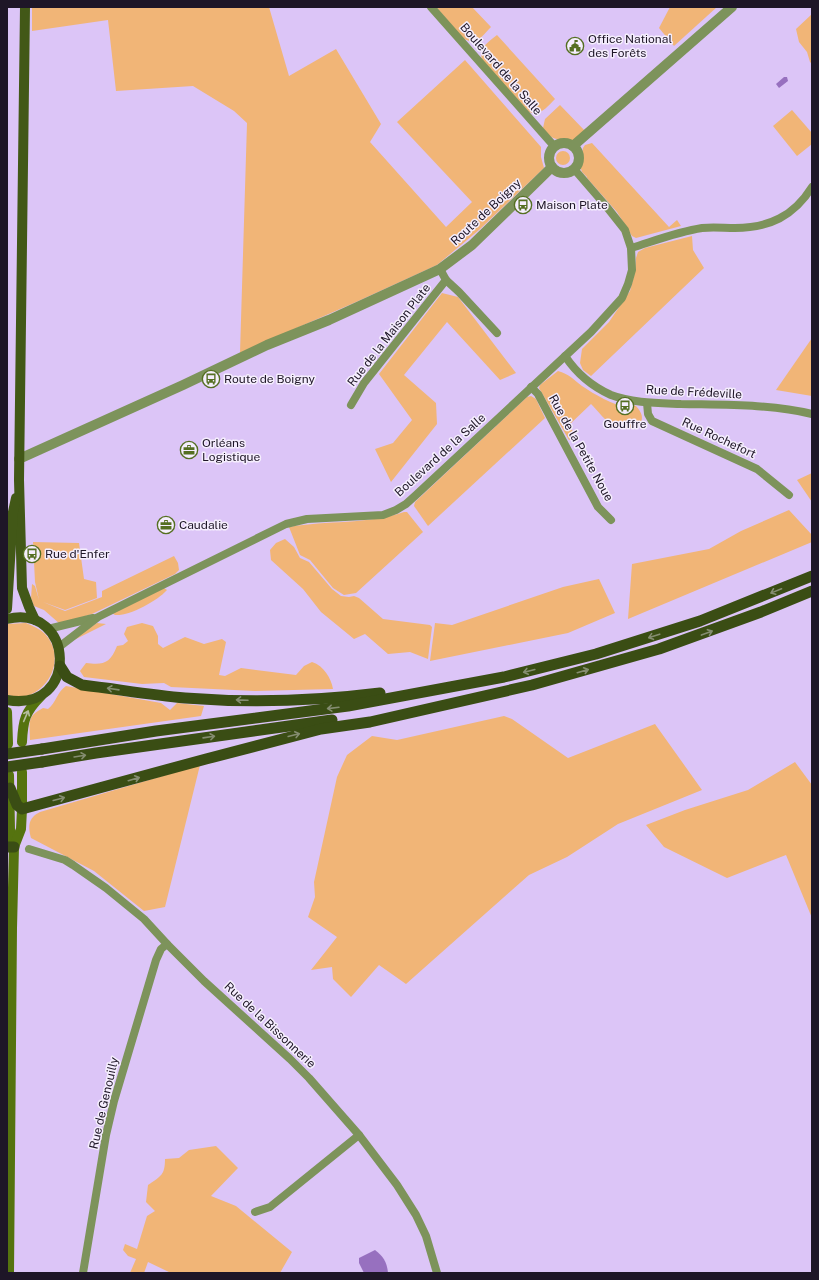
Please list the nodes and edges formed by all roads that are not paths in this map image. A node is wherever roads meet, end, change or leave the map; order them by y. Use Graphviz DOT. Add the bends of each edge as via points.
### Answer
graph roads {
  1 [pos="24,7"];
  2 [pos="431,7"];
  3 [pos="732,7"];
  4 [pos="554,146"];
  5 [pos="573,146"];
  6 [pos="552,167"];
  7 [pos="574,169"];
  8 [pos="812,187"];
  9 [pos="631,248"];
  10 [pos="440,269"];
  11 [pos="446,280"];
  12 [pos="497,333"];
  13 [pos="565,356"];
  14 [pos="531,387"];
  15 [pos="647,403"];
  16 [pos="351,405"];
  17 [pos="812,414"];
  18 [pos="19,459"];
  19 [pos="19,480"];
  20 [pos="789,495"];
  21 [pos="611,520"];
  22 [pos="812,576"];
  23 [pos="812,591"];
  24 [pos="7,609"];
  25 [pos="98,617"];
  26 [pos="7,619"];
  27 [pos="35,620"];
  28 [pos="48,629"];
  29 [pos="59,647"];
  30 [pos="60,666"];
  31 [pos="442,689"];
  32 [pos="42,695"];
  33 [pos="477,697"];
  34 [pos="7,700"];
  35 [pos="7,712"];
  36 [pos="22,742"];
  37 [pos="7,749"];
  38 [pos="8,771"];
  39 [pos="22,772"];
  40 [pos="10,788"];
  41 [pos="22,809"];
  42 [pos="11,847"];
  43 [pos="30,850"];
  44 [pos="167,944"];
  45 [pos="359,1135"];
  46 [pos="255,1212"];
  47 [pos="9,1273"];
  48 [pos="83,1273"];
  49 [pos="437,1273"];
  1 -- 18 [label="main road"];
  2 -- 4 [label="street, Boulevard de la Salle"];
  3 -- 5 [label="street"];
  4 -- 5 [label="street" via="565,143"];
  4 -- 6 [label="street" via="549,154"];
  5 -- 7 [label="street" via="579,157"];
  6 -- 7 [label="street" via="565,173"];
  6 -- 10 [label="street, Route de Boigny" via="472,245"];
  7 -- 9 [label="street, Boulevard de la Salle" via="621,224"];
  8 -- 9 [label="street" via="789,214 775,221 756,227 709,227 692,230"];
  9 -- 13 [label="street, Boulevard de la Salle" via="632,270 622,298"];
  10 -- 11 [label="street"];
  10 -- 18 [label="street, Route de Boigny"];
  11 -- 12 [label="street"];
  11 -- 16 [label="street, Rue de la Maison Plate" via="364,383"];
  13 -- 14 [label="street, Boulevard de la Salle"];
  13 -- 15 [label="street, Rue de Frédeville" via="583,379 596,387 613,396"];
  14 -- 21 [label="street, Rue de la Petite Noue" via="538,394 598,507"];
  14 -- 25 [label="street, Boulevard de la Salle" via="416,495 396,510 383,515 307,519 286,524"];
  15 -- 17 [label="street, Rue de Frédeville" via="772,408"];
  15 -- 20 [label="street, Rue Rochefort" via="652,421 757,469"];
  18 -- 19 [label="main road"];
  19 -- 24 [label="main road" via="13,512"];
  19 -- 27 [label="main road" via="22,588"];
  22 -- 31 [label="highway, one-way" via="700,621 596,654 504,677"];
  33 -- 23 [label="highway, one-way" via="532,685 659,650"];
  25 -- 28 [label="street, Boulevard de la Salle"];
  25 -- 29 [label="street, Boulevard de la Salle"];
  26 -- 27 [label="main road" via="20,617"];
  27 -- 28 [label="main road"];
  28 -- 29 [label="main road"];
  29 -- 30 [label="main road"];
  31 -- 30 [label="highway, one-way" via="265,701 186,698 82,685 67,677"];
  30 -- 32 [label="main road" via="51,687"];
  31 -- 37 [label="highway, one-way, bridge" via="348,706 42,749"];
  32 -- 34 [label="main road" via="18,702"];
  36 -- 32 [label="main road, one-way" via="25,716"];
  38 -- 33 [label="highway, one-way, bridge" via="42,762 96,753"];
  41 -- 33 [label="highway, one-way" via="299,734 370,722"];
  35 -- 37 [label="main road"];
  38 -- 40 [label="main road"];
  39 -- 41 [label="main road"];
  40 -- 41 [label="highway" via="17,805"];
  40 -- 42 [label="main road"];
  41 -- 42 [label="main road" via="21,829"];
  42 -- 47 [label="main road"];
  43 -- 44 [label="street, Rue de la Bissonnerie" via="65,860 86,874 144,919"];
  44 -- 45 [label="street, Rue de la Bissonnerie" via="290,1059"];
  44 -- 48 [label="street, Rue de Genouilly" via="161,949 156,960 114,1101"];
  45 -- 46 [label="street" via="270,1207"];
  45 -- 49 [label="street, Rue de la Bissonnerie" via="416,1215 426,1236"];
}
